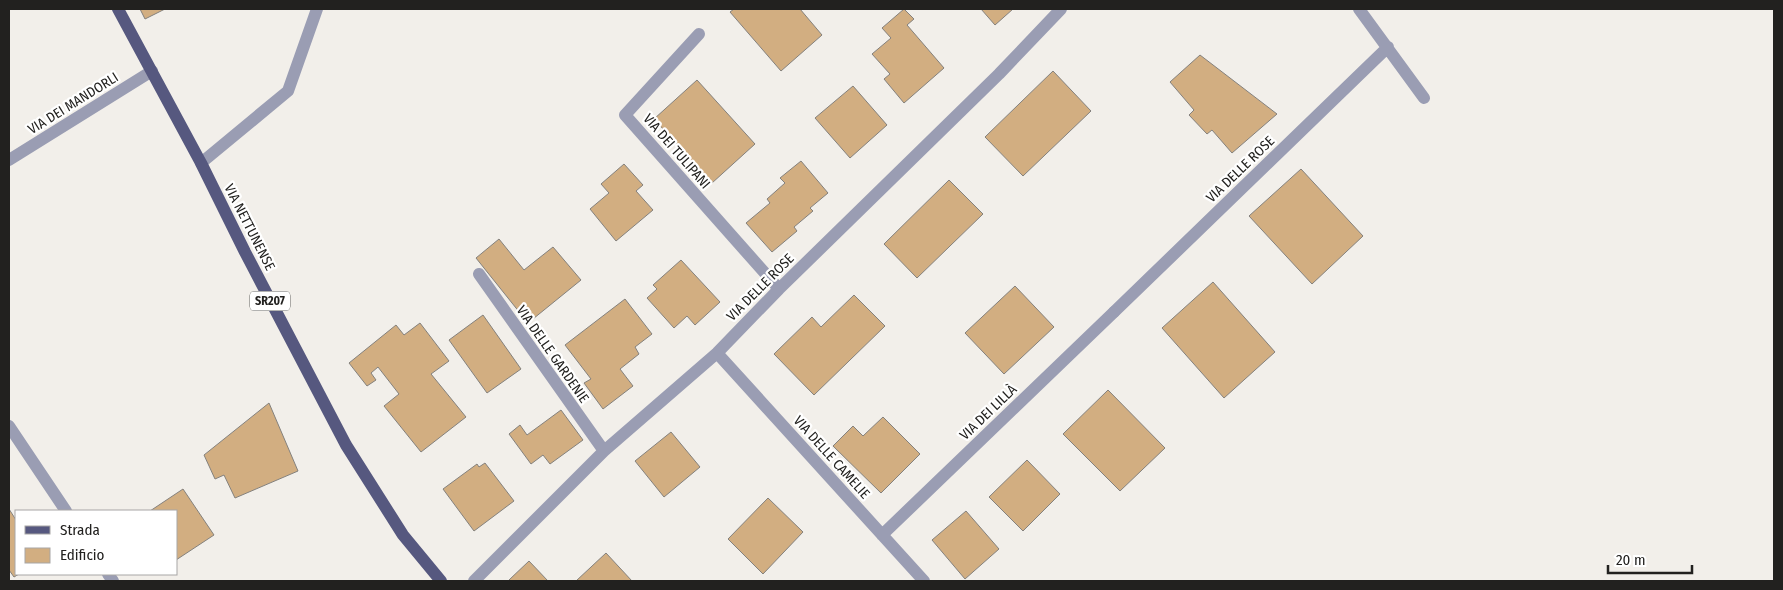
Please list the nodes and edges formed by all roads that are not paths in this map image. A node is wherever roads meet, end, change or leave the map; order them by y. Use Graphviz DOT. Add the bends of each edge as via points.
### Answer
graph roads {
  1 [pos="118,9"];
  2 [pos="317,9"];
  3 [pos="1061,9"];
  4 [pos="1360,9"];
  5 [pos="699,34"];
  6 [pos="1388,47"];
  7 [pos="152,71"];
  8 [pos="1424,98"];
  9 [pos="9,160"];
  10 [pos="201,163"];
  11 [pos="479,274"];
  12 [pos="779,289"];
  13 [pos="1114,312"];
  14 [pos="717,353"];
  15 [pos="9,426"];
  16 [pos="604,451"];
  17 [pos="65,510"];
  18 [pos="882,535"];
  19 [pos="441,581"];
  20 [pos="474,581"];
  21 [pos="924,581"];
  1 -- 7 [label="main road, VIA NETTUNENSE / SR207"];
  2 -- 10 [label="street" via="288,92"];
  3 -- 12 [label="street, VIA DELLE ROSE"];
  4 -- 6 [label="street"];
  5 -- 12 [label="street, VIA DEI TULIPANI" via="625,115"];
  6 -- 8 [label="street"];
  6 -- 13 [label="street, VIA DELLE ROSE"];
  7 -- 9 [label="street, VIA DEI MANDORLI"];
  7 -- 10 [label="main road, VIA NETTUNENSE / SR207"];
  10 -- 19 [label="main road, VIA NETTUNENSE / SR207" via="346,445 403,535"];
  11 -- 16 [label="street, VIA DELLE GARDENIE"];
  12 -- 14 [label="street, VIA DELLE ROSE"];
  13 -- 18 [label="street, VIA DEI LILLÀ"];
  14 -- 16 [label="street, VIA DELLE ROSE"];
  14 -- 18 [label="street, VIA DELLE CAMELIE"];
  15 -- 17 [label="street"];
  16 -- 20 [label="street, VIA DELLE ROSE"];
  18 -- 21 [label="street, VIA DELLE CAMELIE"];
}
